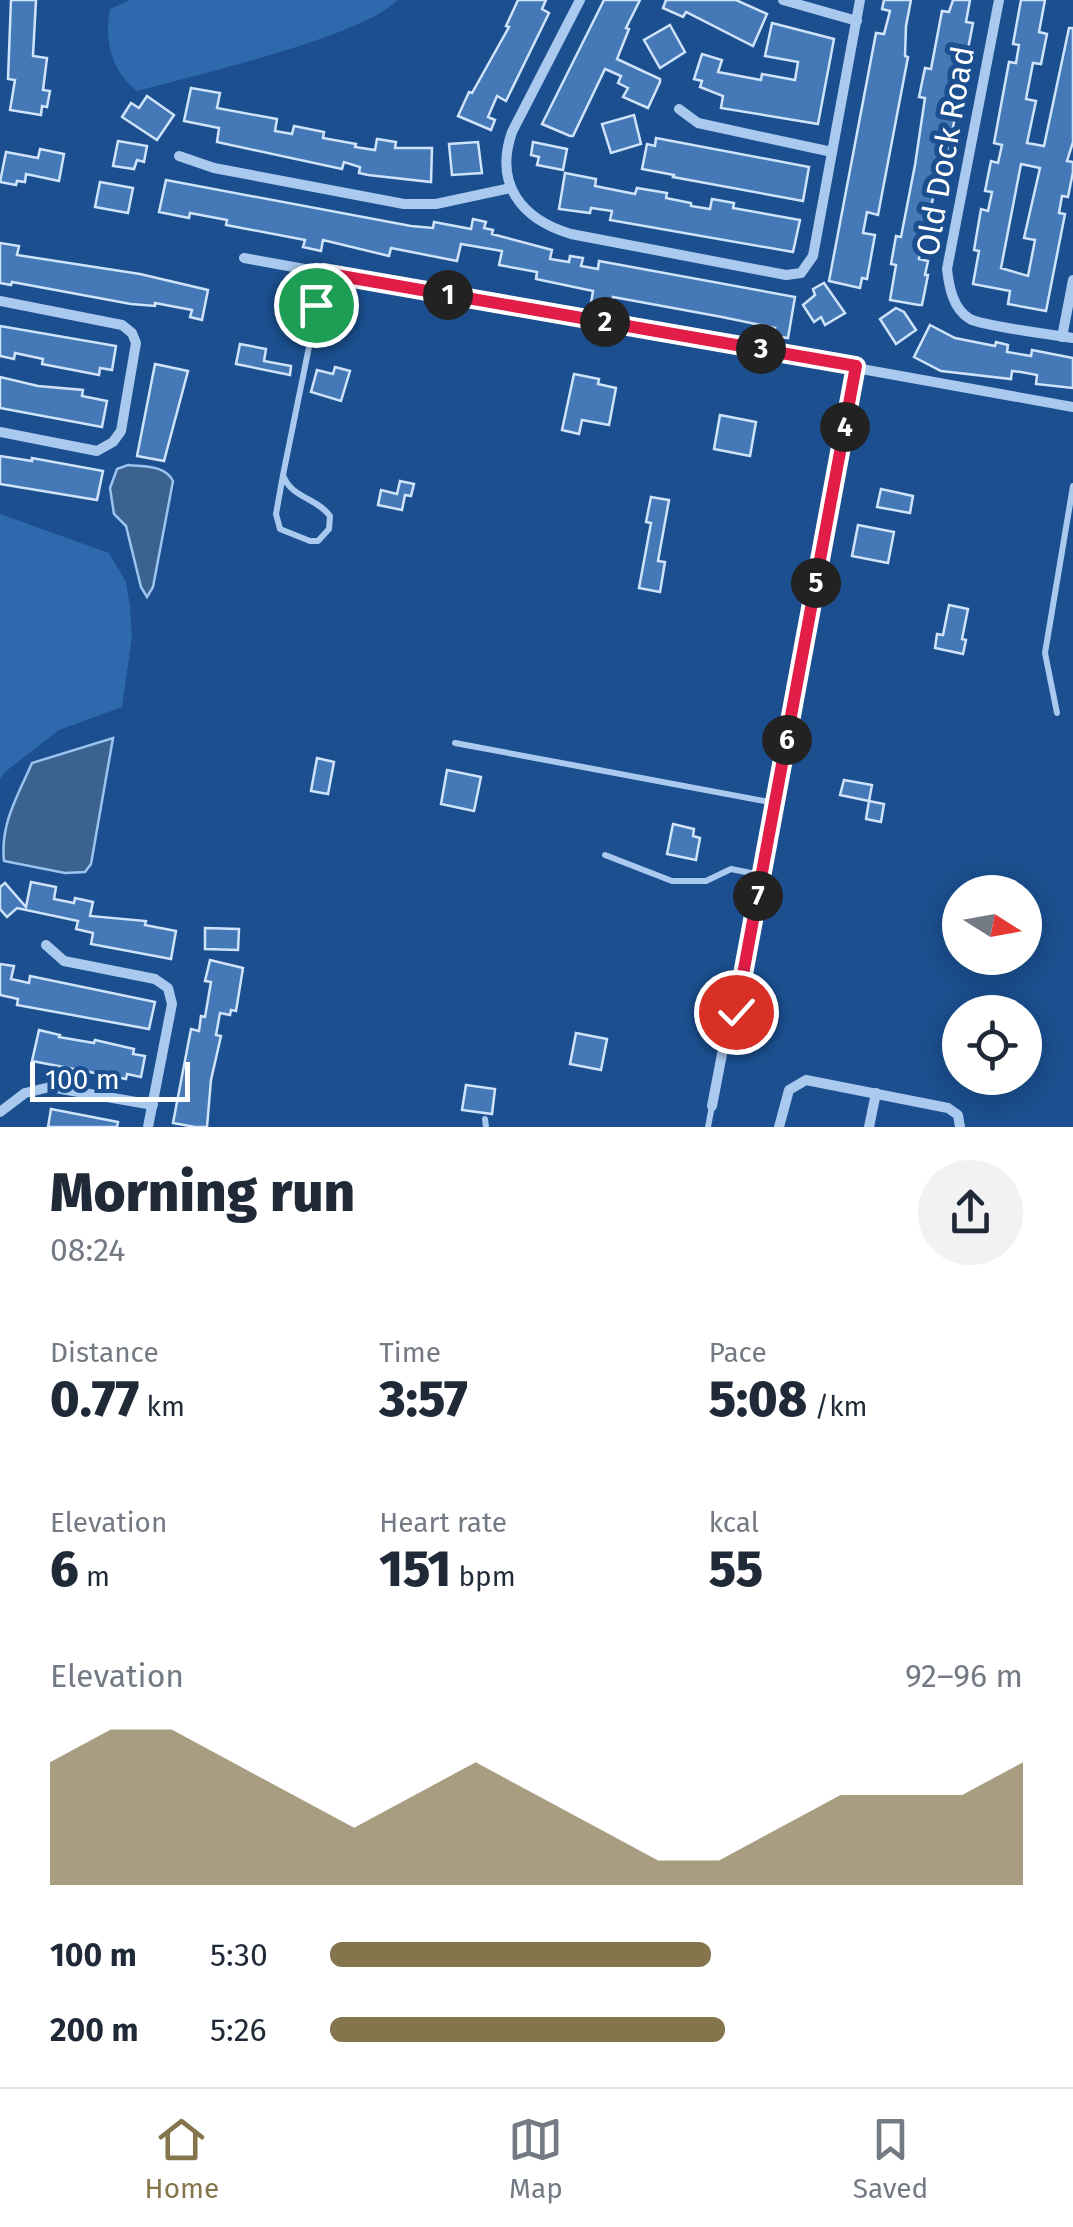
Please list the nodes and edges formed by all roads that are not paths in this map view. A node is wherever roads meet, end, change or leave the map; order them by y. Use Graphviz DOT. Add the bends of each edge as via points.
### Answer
graph roads {
  1 [pos="580,0"];
  2 [pos="783,0"];
  3 [pos="860,0"];
  4 [pos="999,0"];
  5 [pos="857,21"];
  6 [pos="679,109"];
  7 [pos="832,152"];
  8 [pos="179,156"];
  9 [pos="512,188"];
  10 [pos="244,258"];
  11 [pos="324,273"];
  12 [pos="1073,280"];
  13 [pos="0,302"];
  14 [pos="1068,337"];
  15 [pos="856,366"];
  16 [pos="1073,407"];
  17 [pos="0,432"];
  18 [pos="283,475"];
  19 [pos="1073,486"];
  20 [pos="1057,713"];
  21 [pos="455,743"];
  22 [pos="775,803"];
  23 [pos="605,855"];
  24 [pos="762,875"];
  25 [pos="46,944"];
  26 [pos="876,1093"];
  27 [pos="152,1106"];
  28 [pos="712,1106"];
  29 [pos="0,1112"];
  30 [pos="148,1127"];
  31 [pos="708,1127"];
  32 [pos="779,1127"];
  33 [pos="869,1127"];
  34 [pos="960,1127"];
  1 -- 9 [label="street" via="512,132 505,152"];
  2 -- 5 [label="street"];
  3 -- 5 [label="street"];
  4 -- 14 [label="street, Old Dock Road" via="949,286 971,320"];
  5 -- 7 [label="street"];
  6 -- 7 [label="street" via="698,123"];
  7 -- 9 [label="street" via="812,256 801,274 546,226 524,210"];
  8 -- 9 [label="street" via="404,204"];
  10 -- 11 [label="street"];
  11 -- 15 [label="street"];
  11 -- 18 [label="lane"];
  12 -- 14 [label="street"];
  13 -- 17 [label="street" via="122,325 136,343 114,442 97,451"];
  15 -- 16 [label="street"];
  15 -- 22 [label="street"];
  18 -- 18 [label="lane" via="296,494 330,516 318,540 280,529"];
  19 -- 20 [label="lane" via="1045,653"];
  21 -- 22 [label="lane"];
  22 -- 24 [label="street"];
  23 -- 24 [label="lane" via="672,881 706,881 731,869"];
  24 -- 28 [label="street"];
  25 -- 27 [label="street" via="64,960 154,979 168,988 172,1004"];
  26 -- 32 [label="street" via="800,1081 786,1096"];
  26 -- 33 [label="street"];
  26 -- 34 [label="street" via="948,1108"];
  27 -- 29 [label="street" via="50,1087 25,1093"];
  27 -- 30 [label="street"];
  28 -- 31 [label="lane"];
}
